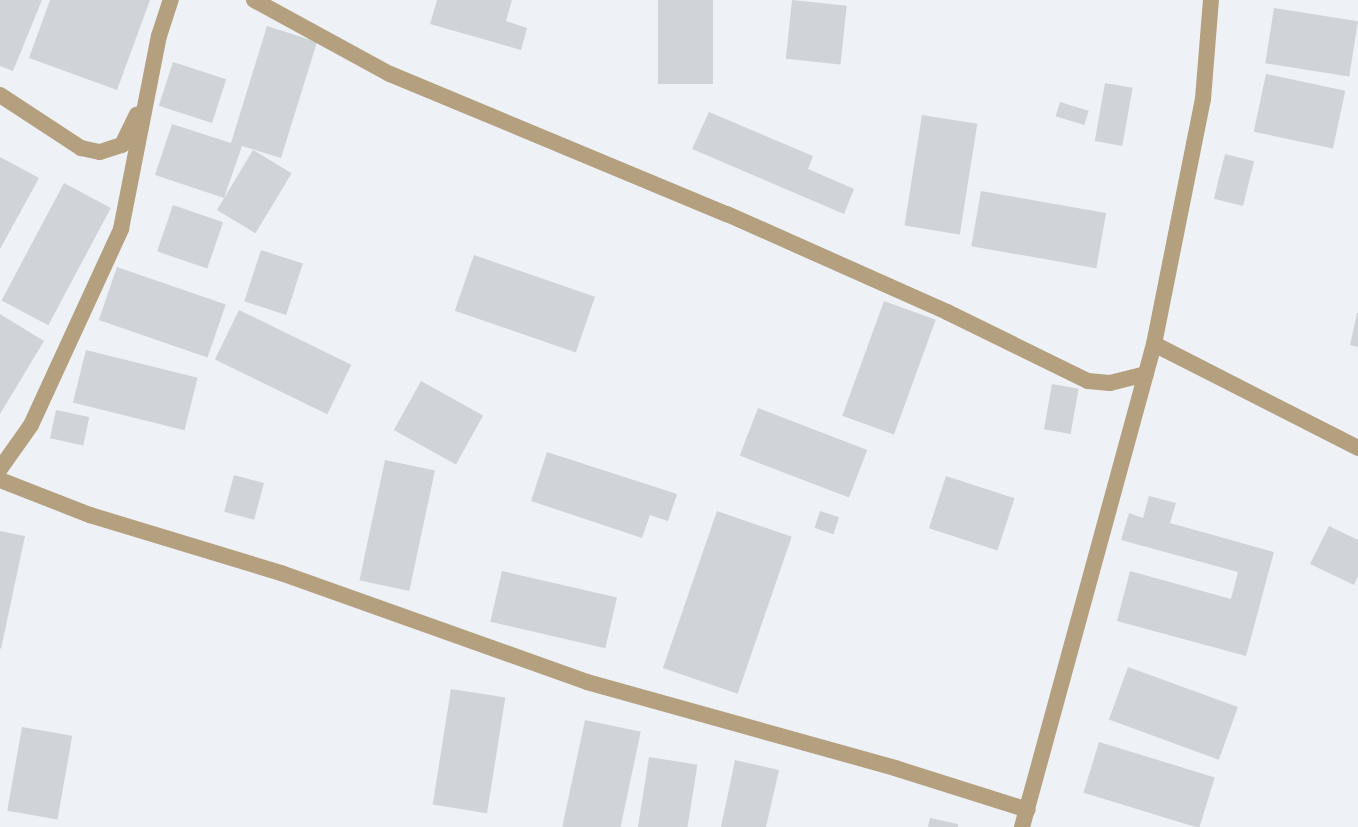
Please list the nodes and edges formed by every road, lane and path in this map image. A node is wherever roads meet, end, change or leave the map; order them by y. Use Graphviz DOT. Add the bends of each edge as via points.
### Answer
graph roads {
  1 [pos="171,0"];
  2 [pos="254,0"];
  3 [pos="1211,0"];
  4 [pos="147,94"];
  5 [pos="0,95"];
  6 [pos="1154,344"];
  7 [pos="1146,374"];
  8 [pos="1358,448"];
  9 [pos="0,469"];
  10 [pos="0,480"];
  11 [pos="1028,810"];
  12 [pos="1022,827"];
  1 -- 4 [label="street"];
  2 -- 7 [label="street" via="390,74 727,214 947,312 1088,381 1110,383"];
  3 -- 6 [label="street" via="1203,99"];
  4 -- 5 [label="street" via="122,145 100,152 81,148"];
  4 -- 9 [label="street" via="121,229 31,425"];
  6 -- 7 [label="street"];
  6 -- 8 [label="street"];
  7 -- 11 [label="street"];
  10 -- 11 [label="street" via="90,515 292,577 587,682 895,768"];
  11 -- 12 [label="street"];
}
